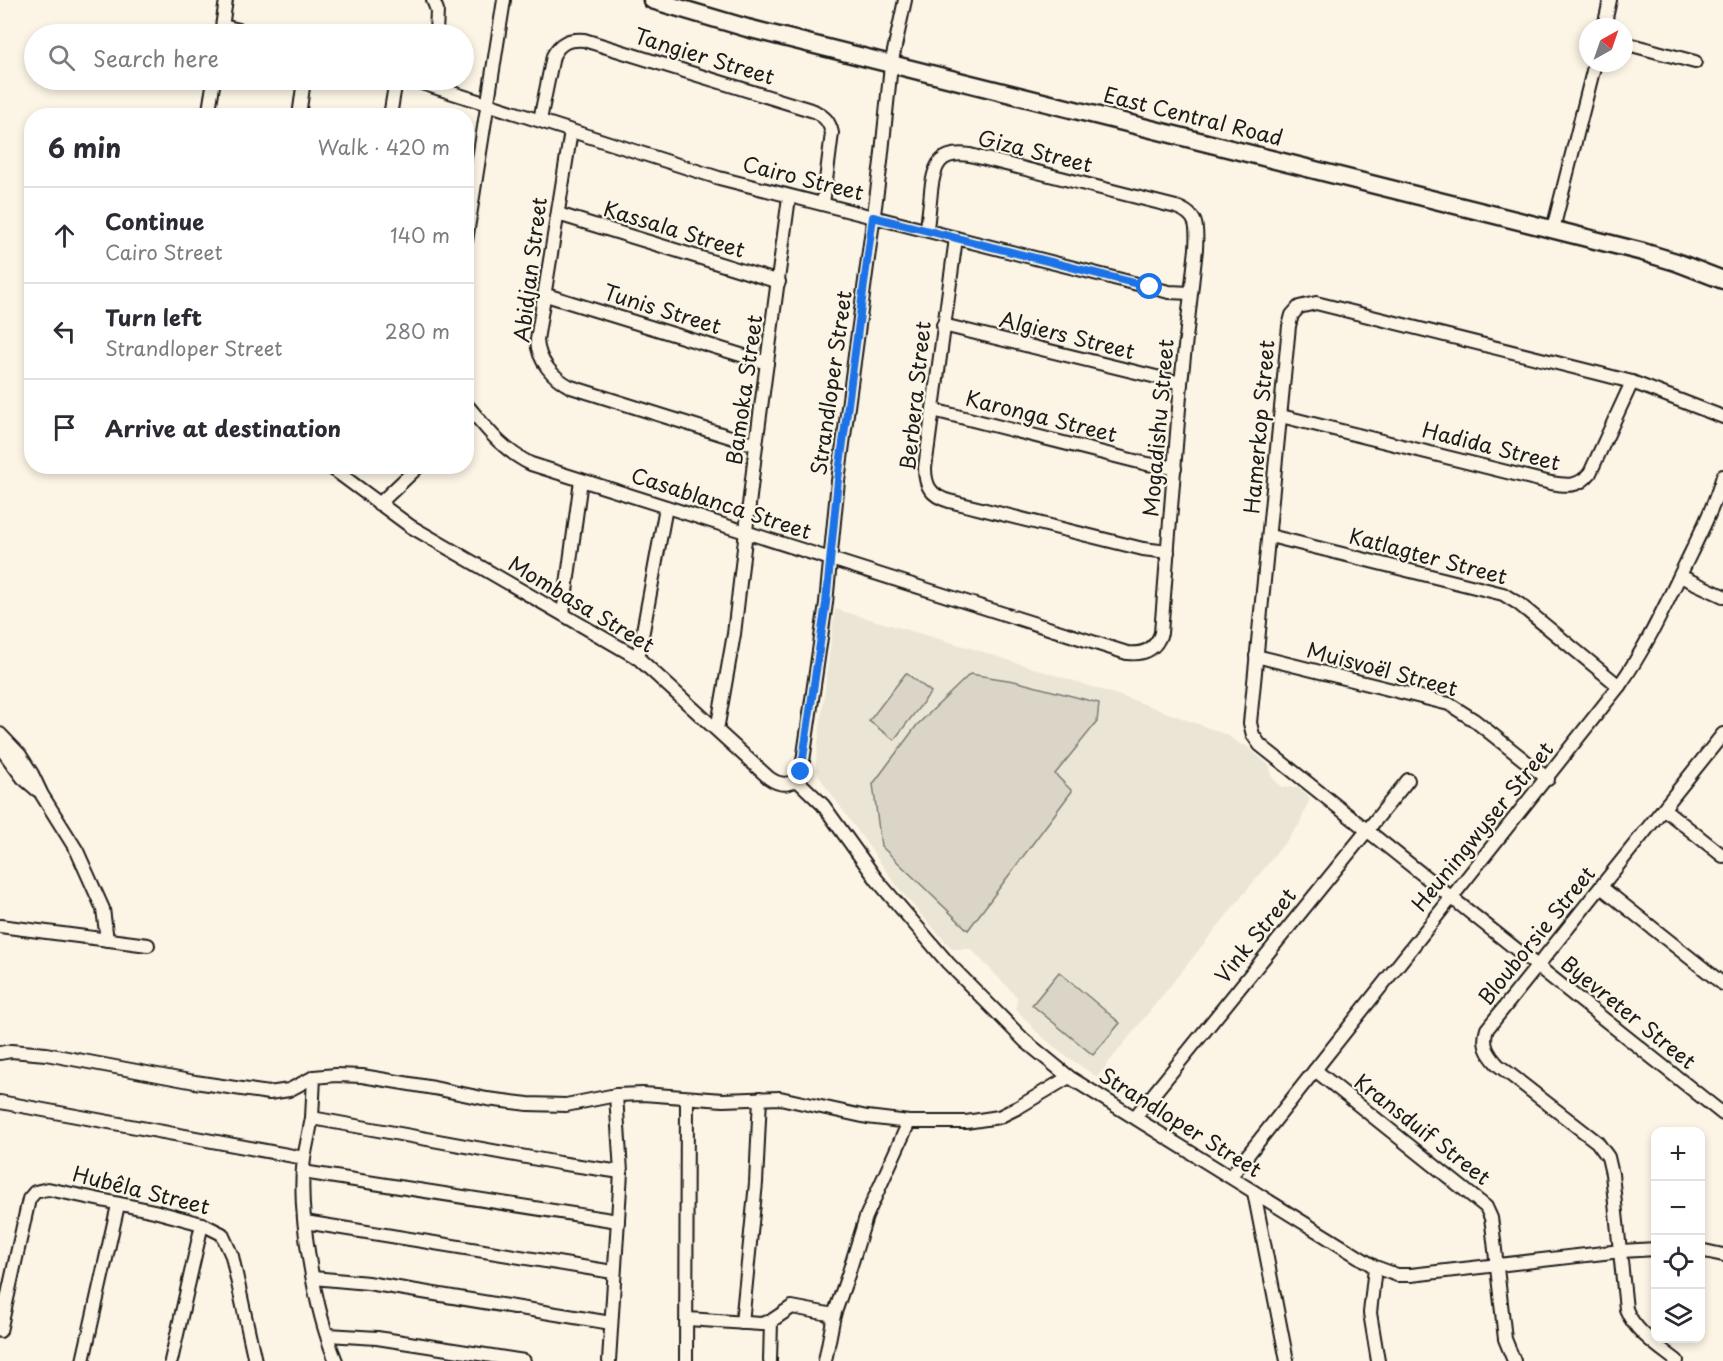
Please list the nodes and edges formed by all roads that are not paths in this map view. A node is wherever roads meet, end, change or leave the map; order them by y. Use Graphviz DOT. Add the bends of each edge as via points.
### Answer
graph roads {
  1 [pos="226,0"];
  2 [pos="433,0"];
  3 [pos="504,0"];
  4 [pos="652,0"];
  5 [pos="905,0"];
  6 [pos="1610,0"];
  7 [pos="1606,18"];
  8 [pos="223,24"];
  9 [pos="436,24"];
  10 [pos="1633,45"];
  11 [pos="1695,62"];
  12 [pos="891,65"];
  13 [pos="1593,72"];
  14 [pos="212,90"];
  15 [pos="302,90"];
  16 [pos="394,90"];
  17 [pos="451,90"];
  18 [pos="488,105"];
  19 [pos="209,108"];
  20 [pos="299,108"];
  21 [pos="391,108"];
  22 [pos="540,120"];
  23 [pos="571,131"];
  24 [pos="474,192"];
  25 [pos="789,196"];
  26 [pos="823,204"];
  27 [pos="558,214"];
  28 [pos="1190,215"];
  29 [pos="873,217"];
  30 [pos="1552,229"];
  31 [pos="927,230"];
  32 [pos="956,238"];
  33 [pos="1723,280"];
  34 [pos="779,282"];
  35 [pos="1190,293"];
  36 [pos="546,294"];
  37 [pos="943,325"];
  38 [pos="767,363"];
  39 [pos="1632,382"];
  40 [pos="1181,383"];
  41 [pos="933,410"];
  42 [pos="1281,416"];
  43 [pos="1723,417"];
  44 [pos="474,418"];
  45 [pos="756,445"];
  46 [pos="1175,468"];
  47 [pos="339,474"];
  48 [pos="411,474"];
  49 [pos="1723,476"];
  50 [pos="581,480"];
  51 [pos="380,504"];
  52 [pos="666,507"];
  53 [pos="746,532"];
  54 [pos="1270,536"];
  55 [pos="1168,552"];
  56 [pos="830,559"];
  57 [pos="1680,576"];
  58 [pos="1723,596"];
  59 [pos="562,614"];
  60 [pos="1155,646"];
  61 [pos="1256,657"];
  62 [pos="638,658"];
  63 [pos="1619,686"];
  64 [pos="717,730"];
  65 [pos="0,734"];
  66 [pos="1723,734"];
  67 [pos="0,747"];
  68 [pos="798,778"];
  69 [pos="1548,778"];
  70 [pos="1408,780"];
  71 [pos="42,795"];
  72 [pos="1664,809"];
  73 [pos="1366,830"];
  74 [pos="1723,856"];
  75 [pos="1601,887"];
  76 [pos="1452,897"];
  77 [pos="0,926"];
  78 [pos="107,940"];
  79 [pos="148,945"];
  80 [pos="1538,966"];
  81 [pos="1723,984"];
  82 [pos="0,1053"];
  83 [pos="1315,1070"];
  84 [pos="314,1077"];
  85 [pos="1069,1077"];
  86 [pos="616,1095"];
  87 [pos="687,1098"];
  88 [pos="760,1098"];
  89 [pos="0,1102"];
  90 [pos="1723,1114"];
  91 [pos="1135,1117"];
  92 [pos="312,1118"];
  93 [pos="909,1122"];
  94 [pos="304,1158"];
  95 [pos="303,1172"];
  96 [pos="621,1172"];
  97 [pos="1231,1176"];
  98 [pos="1254,1192"];
  99 [pos="118,1205"];
  100 [pos="618,1221"];
  101 [pos="305,1222"];
  102 [pos="202,1224"];
  103 [pos="1651,1249"];
  104 [pos="1621,1251"];
  105 [pos="1705,1251"];
  106 [pos="1723,1255"];
  107 [pos="1497,1265"];
  108 [pos="1375,1267"];
  109 [pos="613,1272"];
  110 [pos="313,1278"];
  111 [pos="834,1315"];
  112 [pos="688,1319"];
  113 [pos="771,1322"];
  114 [pos="611,1323"];
  115 [pos="742,1323"];
  116 [pos="0,1331"];
  117 [pos="328,1335"];
  118 [pos="83,1361"];
  119 [pos="171,1361"];
  120 [pos="255,1361"];
  121 [pos="336,1361"];
  122 [pos="524,1361"];
  123 [pos="609,1361"];
  124 [pos="686,1361"];
  125 [pos="770,1361"];
  126 [pos="825,1361"];
  127 [pos="1287,1361"];
  128 [pos="1378,1361"];
  129 [pos="1514,1361"];
  130 [pos="1677,1361"];
  1 -- 8 [label="street"];
  2 -- 9 [label="street"];
  3 -- 18 [label="street"];
  4 -- 12 [label="street, East Central Road"];
  5 -- 12 [label="street, Strandloper Street"];
  6 -- 7 [label="street"];
  10 -- 11 [label="street"];
  12 -- 29 [label="street, Strandloper Street"];
  12 -- 30 [label="street, East Central Road"];
  13 -- 30 [label="street"];
  14 -- 19 [label="street"];
  15 -- 20 [label="street"];
  16 -- 21 [label="street"];
  17 -- 18 [label="street, Cairo Street"];
  18 -- 22 [label="street, Cairo Street"];
  18 -- 24 [label="street"];
  22 -- 23 [label="street, Cairo Street"];
  22 -- 26 [label="street, Tangier Street" via="557,48 573,39 584,40 824,117 832,134"];
  23 -- 25 [label="street, Cairo Street" via="718,178"];
  23 -- 27 [label="street, Abidjan Street"];
  25 -- 26 [label="street, Cairo Street"];
  25 -- 34 [label="street, Bamoka Street"];
  26 -- 29 [label="street, Cairo Street"];
  27 -- 34 [label="street, Kassala Street"];
  27 -- 36 [label="street, Abidjan Street"];
  28 -- 31 [label="street, Giza Street" via="1176,207 956,154 946,156 935,168"];
  28 -- 35 [label="street, Mogadishu Street" via="1197,227"];
  29 -- 31 [label="street, Cairo Street"];
  29 -- 56 [label="street, Strandloper Street"];
  30 -- 33 [label="street, East Central Road" via="1654,255"];
  31 -- 32 [label="street, Cairo Street"];
  32 -- 35 [label="street, Cairo Street" via="1169,292"];
  32 -- 37 [label="street, Berbera Street"];
  34 -- 38 [label="street, Bamoka Street"];
  35 -- 40 [label="street, Mogadishu Street"];
  36 -- 38 [label="street, Tunis Street"];
  36 -- 45 [label="street, Abidjan Street" via="538,353 561,381"];
  37 -- 40 [label="street, Algiers Street"];
  37 -- 41 [label="street, Berbera Street"];
  38 -- 45 [label="street, Bamoka Street"];
  39 -- 42 [label="street, Hadida Street" via="1590,473 1582,483 1571,486"];
  39 -- 42 [label="street, Hamerkop Street" via="1309,303 1296,310 1289,326"];
  39 -- 43 [label="street, Hamerkop Street"];
  40 -- 46 [label="street, Mogadishu Street"];
  41 -- 46 [label="street, Karonga Street"];
  41 -- 55 [label="street, Berbera Street" via="925,475 935,496"];
  42 -- 54 [label="street, Hamerkop Street"];
  44 -- 50 [label="street, Casablanca Street" via="516,457"];
  45 -- 53 [label="street, Bamoka Street"];
  46 -- 55 [label="street, Mogadishu Street"];
  47 -- 51 [label="street, Mombasa Street"];
  48 -- 51 [label="street"];
  49 -- 57 [label="street, Heuningwyser Street"];
  50 -- 52 [label="street, Casablanca Street"];
  50 -- 59 [label="street"];
  51 -- 59 [label="street, Mombasa Street" via="410,526"];
  52 -- 53 [label="street, Casablanca Street"];
  52 -- 62 [label="street"];
  53 -- 56 [label="street, Casablanca Street"];
  53 -- 64 [label="street, Bamoka Street"];
  54 -- 61 [label="street, Hamerkop Street"];
  54 -- 63 [label="street, Katlagter Street" via="1503,594"];
  55 -- 60 [label="street, Mogadishu Street" via="1161,633"];
  56 -- 60 [label="street, Casablanca Street" via="1127,653 1142,653"];
  56 -- 68 [label="street, Strandloper Street"];
  57 -- 58 [label="street"];
  57 -- 63 [label="street, Heuningwyser Street" via="1643,650"];
  59 -- 62 [label="street, Mombasa Street"];
  61 -- 69 [label="street, Muisvoël Street" via="1449,704"];
  61 -- 73 [label="street, Hamerkop Street" via="1250,716 1253,735 1260,745"];
  62 -- 64 [label="street, Mombasa Street"];
  63 -- 69 [label="street, Heuningwyser Street"];
  64 -- 68 [label="street, Mombasa Street" via="775,782 787,784"];
  65 -- 71 [label="street" via="20,755"];
  66 -- 72 [label="street, Blouborsie Street"];
  67 -- 71 [label="street" via="23,778"];
  68 -- 85 [label="street, Strandloper Street" via="948,963 1025,1041"];
  69 -- 76 [label="street, Heuningwyser Street"];
  70 -- 73 [label="street, Vink Street"];
  71 -- 78 [label="street" via="77,851 103,909"];
  72 -- 74 [label="street"];
  72 -- 75 [label="street, Blouborsie Street"];
  73 -- 76 [label="street, Hamerkop Street"];
  73 -- 91 [label="street, Vink Street"];
  75 -- 80 [label="street, Blouborsie Street"];
  75 -- 81 [label="street"];
  76 -- 80 [label="street, Byevreter Street"];
  76 -- 83 [label="street, Heuningwyser Street"];
  77 -- 78 [label="street"];
  78 -- 79 [label="street"];
  80 -- 90 [label="street, Byevreter Street"];
  80 -- 104 [label="street, Blouborsie Street" via="1487,1029 1486,1048 1498,1065 1597,1142 1608,1157"];
  82 -- 84 [label="street" via="46,1054 269,1094"];
  83 -- 97 [label="street, Heuningwyser Street"];
  83 -- 107 [label="street, Kransduif Street" via="1482,1202 1491,1218"];
  84 -- 86 [label="street" via="362,1076 528,1104 566,1105"];
  84 -- 92 [label="street"];
  85 -- 91 [label="street, Strandloper Street"];
  85 -- 93 [label="street" via="999,1117 966,1122"];
  86 -- 87 [label="street"];
  86 -- 96 [label="street"];
  87 -- 88 [label="street"];
  87 -- 112 [label="street"];
  88 -- 93 [label="street" via="780,1098"];
  88 -- 115 [label="street"];
  89 -- 94 [label="street"];
  91 -- 97 [label="street, Strandloper Street"];
  92 -- 94 [label="street"];
  92 -- 96 [label="street"];
  93 -- 111 [label="street" via="866,1217"];
  94 -- 95 [label="street"];
  95 -- 100 [label="street"];
  95 -- 101 [label="street"];
  96 -- 100 [label="street"];
  97 -- 98 [label="street, Strandloper Street"];
  98 -- 108 [label="street, Strandloper Street"];
  98 -- 127 [label="street"];
  99 -- 102 [label="street, Hubêla Street"];
  99 -- 116 [label="street, Hubêla Street" via="48,1189 34,1192 29,1199"];
  99 -- 118 [label="street"];
  100 -- 109 [label="street"];
  101 -- 109 [label="street"];
  101 -- 110 [label="street"];
  102 -- 119 [label="street"];
  102 -- 120 [label="street, Hubêla Street" via="222,1234 232,1256"];
  103 -- 104 [label="street, Strandloper Street"];
  104 -- 107 [label="street, Strandloper Street"];
  104 -- 130 [label="street, Blouborsie Street" via="1630,1319"];
  105 -- 106 [label="street"];
  107 -- 108 [label="street, Strandloper Street" via="1411,1275 1397,1275"];
  107 -- 129 [label="street, Kransduif Street" via="1505,1339"];
  108 -- 128 [label="street" via="1370,1313"];
  109 -- 114 [label="street"];
  110 -- 114 [label="street" via="368,1283"];
  110 -- 117 [label="street"];
  111 -- 113 [label="street" via="792,1307"];
  111 -- 126 [label="street"];
  112 -- 115 [label="street"];
  112 -- 124 [label="street"];
  113 -- 115 [label="street"];
  113 -- 125 [label="street"];
  114 -- 123 [label="street"];
  117 -- 121 [label="street"];
  117 -- 122 [label="street" via="377,1338"];
}
